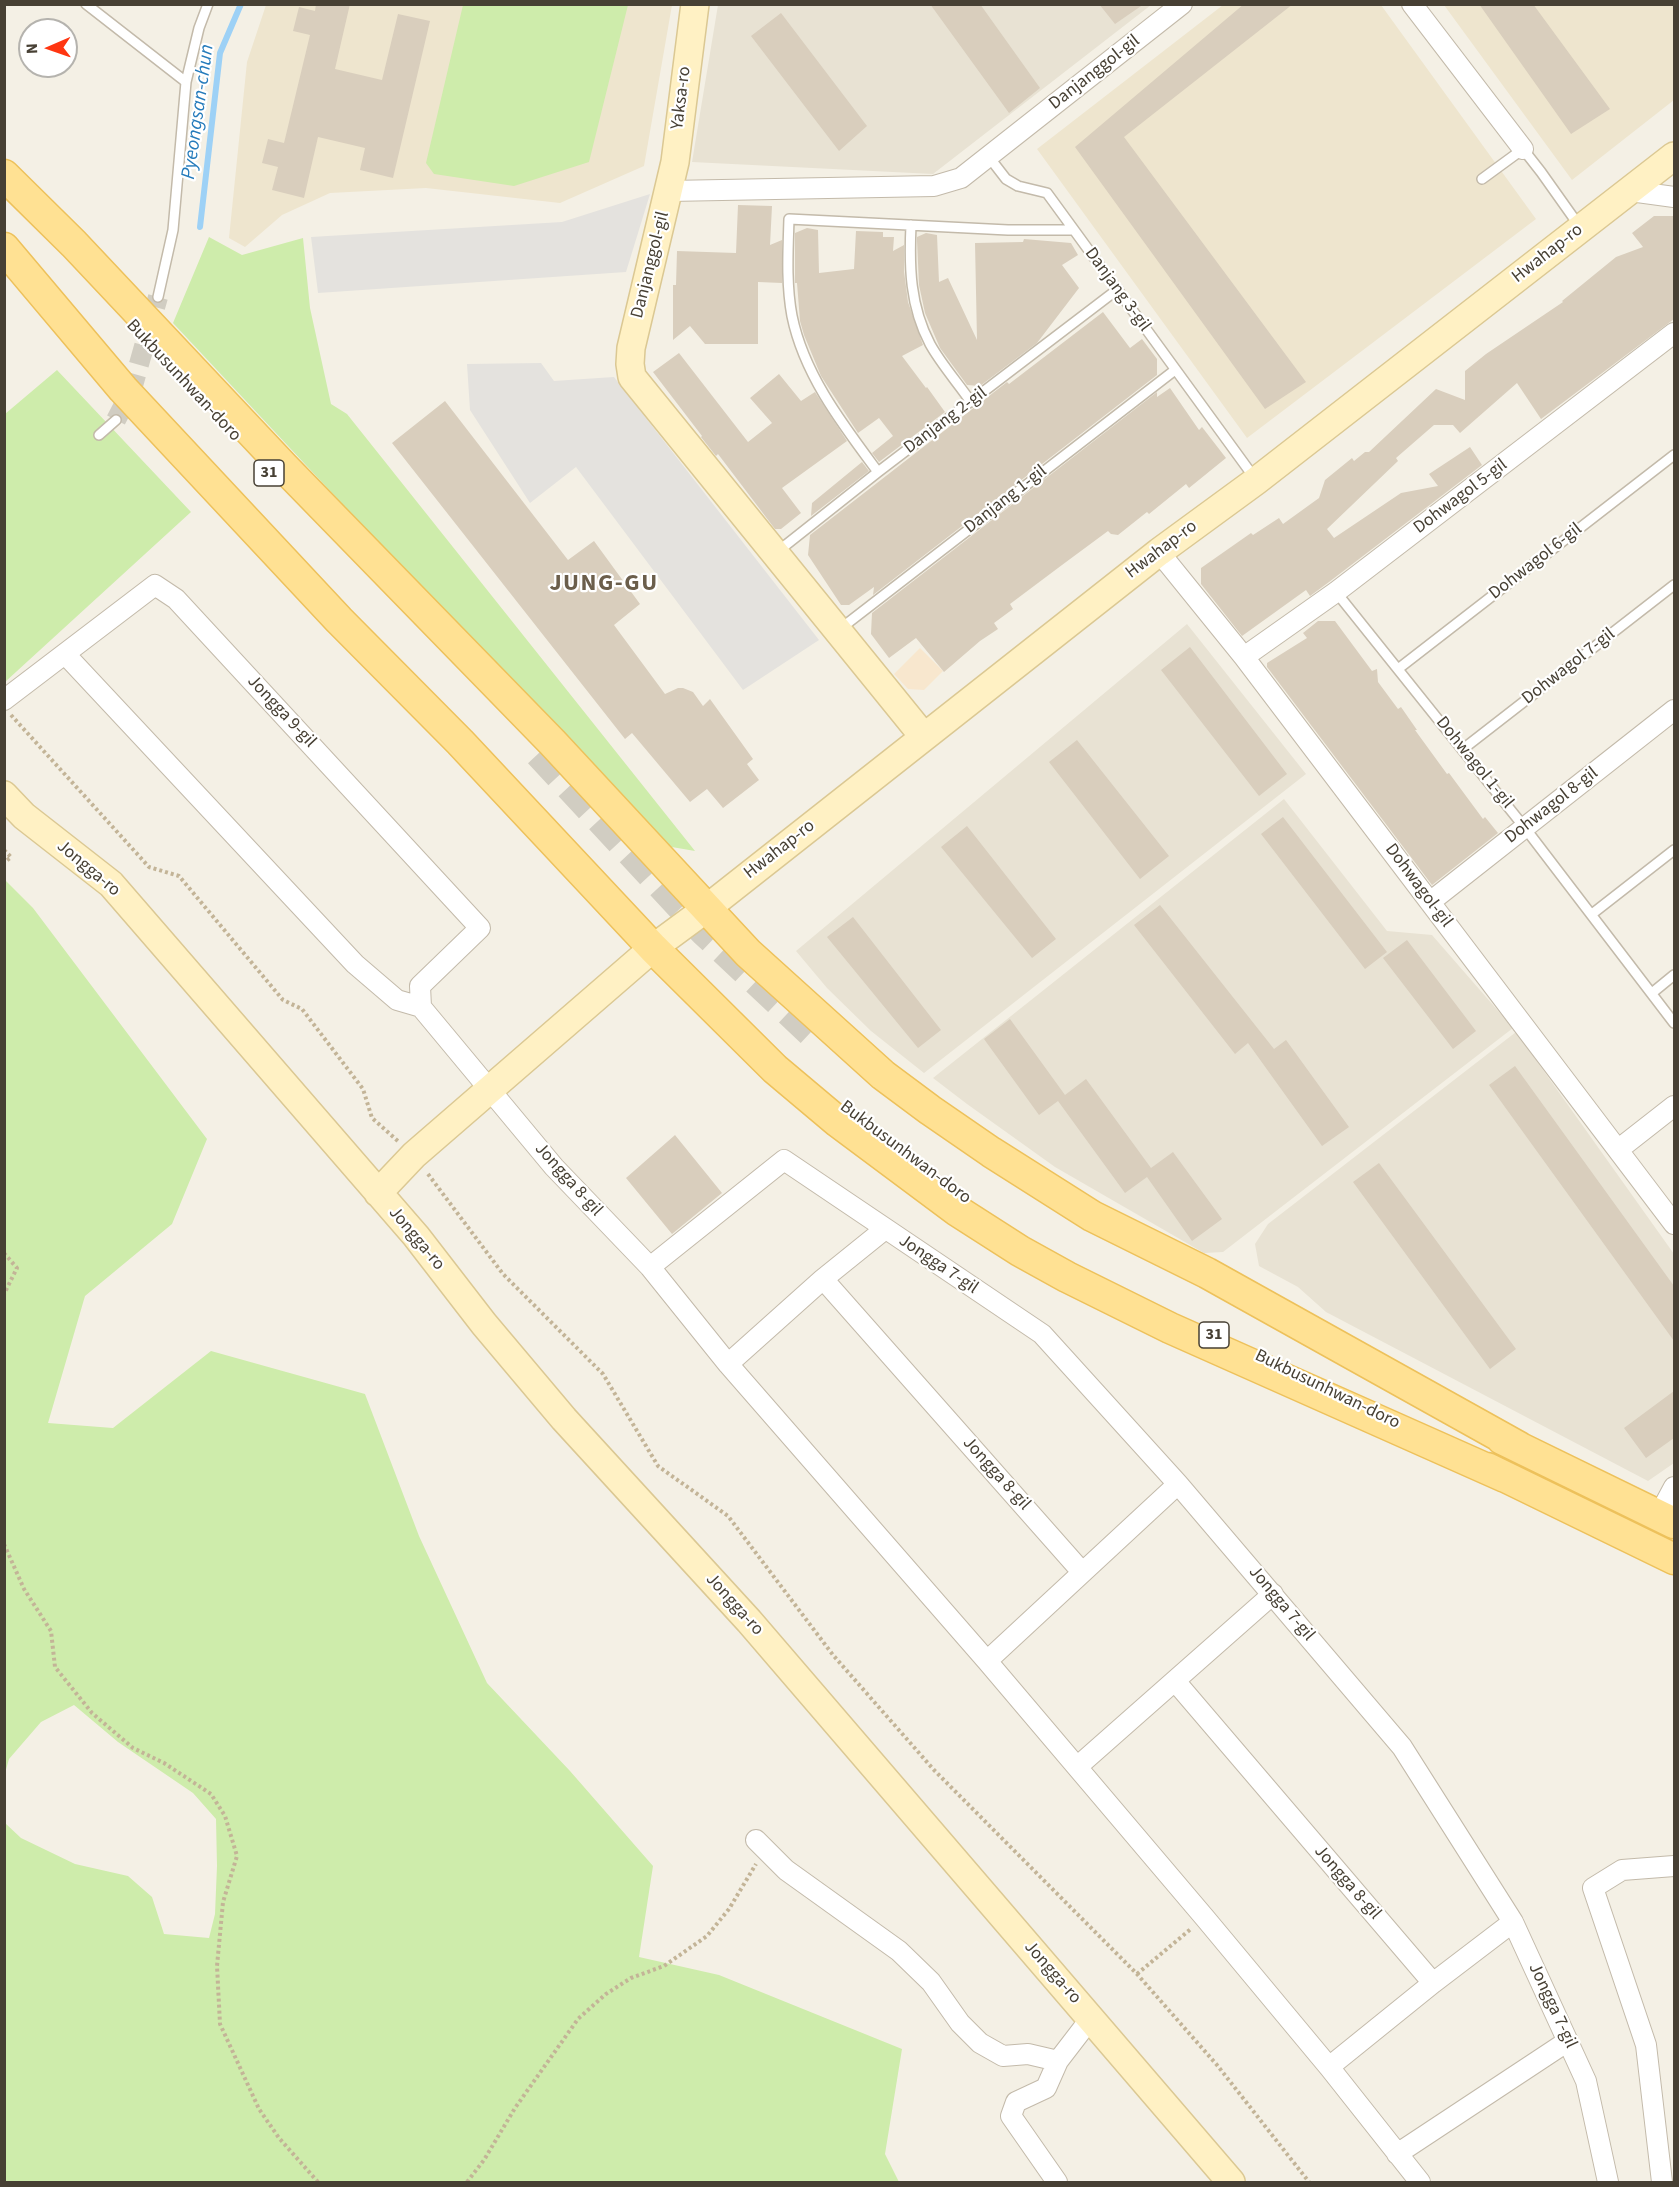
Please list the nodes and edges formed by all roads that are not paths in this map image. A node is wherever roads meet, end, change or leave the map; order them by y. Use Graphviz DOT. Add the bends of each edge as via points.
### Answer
graph roads {
  1 [pos="86,4"];
  2 [pos="208,4"];
  3 [pos="695,4"];
  4 [pos="1182,4"];
  5 [pos="1412,4"];
  6 [pos="186,82"];
  7 [pos="1523,149"];
  8 [pos="1674,156"];
  9 [pos="989,157"];
  10 [pos="4,175"];
  11 [pos="1482,179"];
  12 [pos="4,188"];
  13 [pos="669,190"];
  14 [pos="1630,191"];
  15 [pos="1674,197"];
  16 [pos="911,225"];
  17 [pos="1581,229"];
  18 [pos="1074,230"];
  19 [pos="4,237"];
  20 [pos="4,248"];
  21 [pos="1118,289"];
  22 [pos="158,297"];
  23 [pos="1674,333"];
  24 [pos="1175,370"];
  25 [pos="971,402"];
  26 [pos="116,420"];
  27 [pos="99,435"];
  28 [pos="1674,455"];
  29 [pos="878,472"];
  30 [pos="1256,481"];
  31 [pos="1159,552"];
  32 [pos="775,554"];
  33 [pos="1674,585"];
  34 [pos="1336,592"];
  35 [pos="838,631"];
  36 [pos="65,654"];
  37 [pos="1244,657"];
  38 [pos="1398,669"];
  39 [pos="4,700"];
  40 [pos="1674,711"];
  41 [pos="924,737"];
  42 [pos="1462,749"];
  43 [pos="539,753"];
  44 [pos="514,779"];
  45 [pos="4,795"];
  46 [pos="1525,828"];
  47 [pos="1674,850"];
  48 [pos="1430,902"];
  49 [pos="706,909"];
  50 [pos="1592,914"];
  51 [pos="653,948"];
  52 [pos="1674,975"];
  53 [pos="1652,993"];
  54 [pos="421,1007"];
  55 [pos="1674,1023"];
  56 [pos="811,1032"];
  57 [pos="785,1059"];
  58 [pos="490,1090"];
  59 [pos="1674,1106"];
  60 [pos="1619,1149"];
  61 [pos="378,1193"];
  62 [pos="1674,1224"];
  63 [pos="885,1229"];
  64 [pos="650,1267"];
  65 [pos="823,1279"];
  66 [pos="728,1364"];
  67 [pos="1519,1447"];
  68 [pos="1505,1477"];
  69 [pos="1178,1484"];
  70 [pos="1674,1487"];
  71 [pos="1666,1519"];
  72 [pos="1674,1559"];
  73 [pos="1082,1572"];
  74 [pos="1273,1594"];
  75 [pos="987,1661"];
  76 [pos="1175,1681"];
  77 [pos="1077,1767"];
  78 [pos="760,1844"];
  79 [pos="1674,1866"];
  80 [pos="1514,1922"];
  81 [pos="1433,1983"];
  82 [pos="1091,2018"];
  83 [pos="1568,2041"];
  84 [pos="1058,2061"];
  85 [pos="1329,2067"];
  86 [pos="1396,2154"];
  87 [pos="1603,2181"];
  88 [pos="1057,2182"];
  89 [pos="1231,2182"];
  90 [pos="1420,2182"];
  91 [pos="1662,2182"];
  1 -- 6 [label="lane"];
  2 -- 6 [label="lane"];
  3 -- 13 [label="main road, Yaksa-ro"];
  4 -- 9 [label="street, Danjanggol-gil"];
  5 -- 7 [label="street"];
  6 -- 22 [label="lane" via="173,230"];
  7 -- 11 [label="lane"];
  7 -- 17 [label="lane"];
  8 -- 14 [label="main road, Hwahap-ro"];
  9 -- 13 [label="street, Danjanggol-gil" via="961,178 934,186"];
  9 -- 18 [label="lane" via="1006,179 1047,193"];
  10 -- 49 [label="main road" via="552,742"];
  12 -- 43 [label="main road, Bukbusunhwan-doro / 31" via="272,476"];
  13 -- 32 [label="main road, Danjanggol-gil" via="631,348 632,377"];
  14 -- 15 [label="street"];
  14 -- 17 [label="main road, Hwahap-ro"];
  16 -- 18 [label="lane, Danjang 3-gil"];
  16 -- 25 [label="lane" via="910,273 919,319 931,346"];
  16 -- 29 [label="lane, Danjang 3-gil" via="789,219 789,292 807,363 840,422"];
  17 -- 30 [label="main road, Hwahap-ro"];
  18 -- 21 [label="lane, Danjang 3-gil"];
  19 -- 44 [label="main road, Bukbusunhwan-doro / 31" via="244,498"];
  20 -- 51 [label="main road" via="123,389 234,509"];
  21 -- 24 [label="lane, Danjang 3-gil"];
  21 -- 25 [label="lane, Danjang 2-gil"];
  23 -- 34 [label="street, Dohwagol 5-gil"];
  24 -- 30 [label="lane, Danjang 3-gil"];
  24 -- 35 [label="lane, Danjang 1-gil"];
  25 -- 29 [label="lane, Danjang 2-gil"];
  26 -- 27 [label="lane"];
  28 -- 38 [label="lane, Dohwagol 6-gil"];
  29 -- 32 [label="lane, Danjang 2-gil"];
  30 -- 31 [label="main road, Hwahap-ro"];
  31 -- 37 [label="street, Dohwagol-gil"];
  31 -- 41 [label="main road, Hwahap-ro"];
  32 -- 35 [label="main road, Danjanggol-gil"];
  33 -- 42 [label="lane, Dohwagol 7-gil"];
  34 -- 37 [label="street, Dohwagol 5-gil"];
  34 -- 38 [label="lane, Dohwagol 1-gil"];
  35 -- 41 [label="main road, Danjanggol-gil"];
  36 -- 39 [label="street, Jongga 9-gil"];
  36 -- 54 [label="street" via="355,964 397,1000"];
  36 -- 54 [label="street, Jongga 9-gil" via="155,585 176,599 480,928 420,986"];
  37 -- 48 [label="street, Dohwagol-gil"];
  38 -- 42 [label="lane, Dohwagol 1-gil"];
  40 -- 46 [label="street, Dohwagol 8-gil"];
  41 -- 49 [label="main road, Hwahap-ro"];
  42 -- 46 [label="lane, Dohwagol 1-gil"];
  45 -- 61 [label="main road, Jongga-ro" via="24,816 111,884"];
  46 -- 48 [label="street, Dohwagol 8-gil"];
  46 -- 50 [label="lane, Dohwagol 1-gil"];
  47 -- 50 [label="lane"];
  48 -- 60 [label="street, Dohwagol-gil"];
  49 -- 51 [label="main road, Hwahap-ro"];
  49 -- 67 [label="main road" via="748,953 883,1075 991,1152 1092,1216 1208,1273"];
  50 -- 53 [label="lane, Dohwagol 1-gil"];
  51 -- 58 [label="main road, Jongga-ro"];
  51 -- 68 [label="main road" via="775,1069 838,1122 956,1210 1020,1251 1170,1328"];
  52 -- 53 [label="lane"];
  53 -- 55 [label="lane, Dohwagol 1-gil"];
  54 -- 58 [label="street, Jongga 8-gil"];
  56 -- 67 [label="main road, Bukbusunhwan-doro / 31" via="923,1123 1087,1230"];
  57 -- 68 [label="main road, Bukbusunhwan-doro / 31" via="905,1156 1027,1238"];
  58 -- 61 [label="main road, Jongga-ro" via="414,1155"];
  58 -- 64 [label="street, Jongga 8-gil" via="554,1167"];
  59 -- 60 [label="street"];
  60 -- 62 [label="street, Dohwagol-gil"];
  61 -- 82 [label="main road, Jongga-ro" via="564,1419 749,1621"];
  63 -- 64 [label="street, Jongga 7-gil" via="784,1160"];
  63 -- 65 [label="street"];
  63 -- 69 [label="street, Jongga 7-gil" via="1042,1334"];
  64 -- 66 [label="street, Jongga 8-gil"];
  65 -- 66 [label="street"];
  65 -- 73 [label="street, Jongga 8-gil"];
  66 -- 75 [label="street, Jongga 8-gil"];
  67 -- 71 [label="main road, Bukbusunhwan-doro / 31"];
  68 -- 72 [label="main road, Bukbusunhwan-doro / 31"];
  69 -- 73 [label="street"];
  69 -- 74 [label="street, Jongga 7-gil"];
  70 -- 71 [label="street"];
  73 -- 75 [label="street"];
  74 -- 76 [label="street"];
  74 -- 80 [label="street, Jongga 7-gil" via="1401,1747"];
  75 -- 77 [label="street, Jongga 8-gil"];
  76 -- 77 [label="street"];
  76 -- 81 [label="street, Jongga 8-gil"];
  77 -- 85 [label="street, Jongga 8-gil"];
  78 -- 84 [label="street" via="786,1870 898,1951 931,1982 960,2023 980,2043 1003,2056 1028,2054"];
  79 -- 91 [label="street" via="1622,1870 1593,1888 1646,2045"];
  80 -- 81 [label="street"];
  80 -- 83 [label="street, Jongga 7-gil"];
  81 -- 85 [label="street"];
  82 -- 84 [label="street, Jongga-ro"];
  82 -- 89 [label="main road, Jongga-ro"];
  83 -- 86 [label="street"];
  83 -- 87 [label="street, Jongga 7-gil" via="1586,2081"];
  84 -- 88 [label="street, Jongga-ro" via="1046,2088 1016,2102 1011,2116"];
  85 -- 86 [label="street, Jongga 8-gil"];
  86 -- 90 [label="street, Jongga 8-gil"];
}
